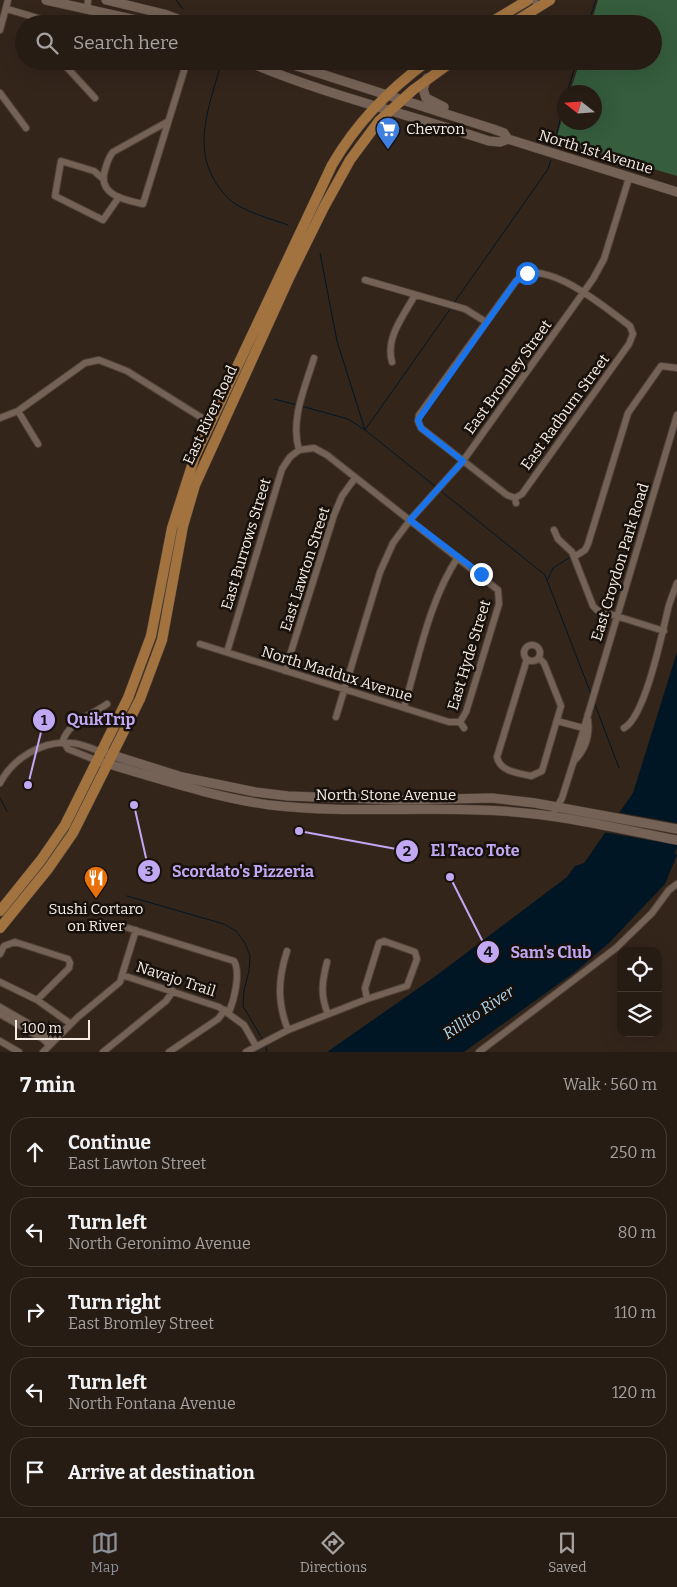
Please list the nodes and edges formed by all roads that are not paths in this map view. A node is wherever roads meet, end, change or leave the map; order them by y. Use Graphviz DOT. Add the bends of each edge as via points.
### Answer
graph roads {
  1 [pos="8,0"];
  2 [pos="46,0"];
  3 [pos="106,0"];
  4 [pos="528,0"];
  5 [pos="550,0"];
  6 [pos="87,4"];
  7 [pos="536,4"];
  8 [pos="7,9"];
  9 [pos="27,15"];
  10 [pos="124,15"];
  11 [pos="167,15"];
  12 [pos="503,15"];
  13 [pos="522,15"];
  14 [pos="0,30"];
  15 [pos="70,70"];
  16 [pos="184,70"];
  17 [pos="267,70"];
  18 [pos="308,70"];
  19 [pos="417,70"];
  20 [pos="439,70"];
  21 [pos="427,78"];
  22 [pos="0,93"];
  23 [pos="386,96"];
  24 [pos="96,98"];
  25 [pos="400,100"];
  26 [pos="374,106"];
  27 [pos="389,111"];
  28 [pos="470,121"];
  29 [pos="167,122"];
  30 [pos="26,128"];
  31 [pos="508,139"];
  32 [pos="102,178"];
  33 [pos="629,178"];
  34 [pos="677,192"];
  35 [pos="119,197"];
  36 [pos="365,280"];
  37 [pos="584,292"];
  38 [pos="415,295"];
  39 [pos="486,322"];
  40 [pos="314,358"];
  41 [pos="392,362"];
  42 [pos="677,368"];
  43 [pos="18,411"];
  44 [pos="677,415"];
  45 [pos="0,418"];
  46 [pos="210,423"];
  47 [pos="675,426"];
  48 [pos="38,444"];
  49 [pos="299,450"];
  50 [pos="463,461"];
  51 [pos="355,478"];
  52 [pos="186,479"];
  53 [pos="192,495"];
  54 [pos="410,520"];
  55 [pos="554,530"];
  56 [pos="180,544"];
  57 [pos="458,557"];
  58 [pos="574,557"];
  59 [pos="677,583"];
  60 [pos="616,617"];
  61 [pos="664,631"];
  62 [pos="200,644"];
  63 [pos="227,652"];
  64 [pos="539,658"];
  65 [pos="527,659"];
  66 [pos="285,671"];
  67 [pos="345,689"];
  68 [pos="107,704"];
  69 [pos="404,708"];
  70 [pos="336,717"];
  71 [pos="557,721"];
  72 [pos="462,725"];
  73 [pos="624,728"];
  74 [pos="587,729"];
  75 [pos="63,744"];
  76 [pos="100,756"];
  77 [pos="111,760"];
  78 [pos="0,783"];
  79 [pos="558,808"];
  80 [pos="552,817"];
  81 [pos="677,829"];
  82 [pos="677,840"];
  83 [pos="677,884"];
  84 [pos="0,911"];
  85 [pos="125,927"];
  86 [pos="0,928"];
  87 [pos="136,930"];
  88 [pos="287,951"];
  89 [pos="0,954"];
  90 [pos="327,962"];
  91 [pos="122,975"];
  92 [pos="0,982"];
  93 [pos="173,991"];
  94 [pos="367,999"];
  95 [pos="37,1000"];
  96 [pos="0,1007"];
  97 [pos="227,1011"];
  98 [pos="0,1014"];
  99 [pos="328,1014"];
  100 [pos="71,1024"];
  101 [pos="288,1030"];
  102 [pos="0,1041"];
  103 [pos="51,1043"];
  104 [pos="257,1045"];
  105 [pos="19,1052"];
  106 [pos="43,1052"];
  107 [pos="103,1052"];
  108 [pos="169,1052"];
  109 [pos="246,1052"];
  110 [pos="479,1052"];
  1 -- 8 [label="street"];
  2 -- 6 [label="main road"];
  3 -- 11 [label="main road"];
  4 -- 12 [label="main road"];
  5 -- 7 [label="main road"];
  6 -- 10 [label="main road"];
  7 -- 13 [label="main road"];
  8 -- 9 [label="street"];
  8 -- 14 [label="street"];
  15 -- 24 [label="street"];
  16 -- 29 [label="street"];
  17 -- 26 [label="main road, North 1st Avenue"];
  18 -- 23 [label="main road, North 1st Avenue"];
  19 -- 23 [label="main road, East River Road"];
  20 -- 21 [label="main road, East River Road"];
  21 -- 25 [label="main road, East River Road"];
  21 -- 28 [label="main road" via="423,89 429,102 458,112"];
  22 -- 30 [label="street"];
  23 -- 25 [label="main road, North 1st Avenue"];
  23 -- 26 [label="main road, East River Road"];
  25 -- 27 [label="main road, East River Road"];
  25 -- 28 [label="main road, North 1st Avenue"];
  26 -- 27 [label="main road, North 1st Avenue"];
  26 -- 46 [label="main road, East River Road" via="332,165"];
  27 -- 31 [label="main road, North 1st Avenue" via="489,140 500,142"];
  27 -- 53 [label="main road, East River Road" via="354,154 322,212"];
  28 -- 31 [label="main road, North 1st Avenue" via="504,133"];
  29 -- 32 [label="street" via="113,152"];
  29 -- 35 [label="street" via="143,204"];
  31 -- 33 [label="main road, North 1st Avenue"];
  32 -- 35 [label="street" via="104,187"];
  32 -- 35 [label="street" via="94,171 61,161 55,196 104,220"];
  33 -- 34 [label="main road, North 1st Avenue"];
  33 -- 37 [label="street, East Bromley Street" via="604,259"];
  36 -- 38 [label="street"];
  37 -- 39 [label="street" via="563,280 524,270"];
  37 -- 50 [label="street, East Bromley Street"];
  37 -- 50 [label="street, East Radburn Street" via="635,332 522,494 515,500 507,496"];
  38 -- 39 [label="street" via="465,309"];
  38 -- 41 [label="street" via="392,340 389,352"];
  39 -- 50 [label="street" via="418,420 421,428"];
  40 -- 49 [label="street" via="296,417 295,437"];
  42 -- 58 [label="street" via="661,366 628,412 588,544"];
  43 -- 45 [label="street"];
  43 -- 46 [label="street" via="85,363 99,360 127,371"];
  43 -- 48 [label="street"];
  44 -- 47 [label="street, East Croydon Park Road"];
  46 -- 52 [label="main road, East River Road"];
  46 -- 53 [label="main road" via="212,430 192,478"];
  47 -- 60 [label="street, East Croydon Park Road"];
  49 -- 51 [label="street" via="314,448"];
  49 -- 63 [label="street, East Burrows Street" via="282,469"];
  50 -- 54 [label="street, East Bromley Street"];
  51 -- 54 [label="street"];
  51 -- 66 [label="street, East Lawton Street" via="334,515"];
  52 -- 56 [label="main road" via="176,536"];
  52 -- 76 [label="main road, East River Road" via="144,659"];
  53 -- 56 [label="main road, East River Road"];
  54 -- 57 [label="street"];
  54 -- 67 [label="street, East Bromley Street" via="393,543 380,572"];
  55 -- 58 [label="street"];
  56 -- 77 [label="main road, East River Road" via="162,640 144,690"];
  57 -- 69 [label="street" via="437,598"];
  57 -- 72 [label="street, East Hyde Street" via="495,586 500,594"];
  58 -- 60 [label="street" via="593,606"];
  59 -- 61 [label="street"];
  60 -- 61 [label="street"];
  60 -- 74 [label="street, East Croydon Park Road" via="588,714"];
  61 -- 73 [label="street" via="638,709 630,725"];
  62 -- 63 [label="street, North Maddux Avenue"];
  63 -- 66 [label="street, North Maddux Avenue"];
  64 -- 65 [label="street"];
  64 -- 65 [label="street" via="539,649 532,645 524,651"];
  64 -- 71 [label="street" via="561,706"];
  65 -- 71 [label="street" via="497,757 498,763 503,768 537,775 542,771"];
  66 -- 67 [label="street, North Maddux Avenue"];
  67 -- 69 [label="street, North Maddux Avenue"];
  67 -- 70 [label="street, East Bromley Street"];
  68 -- 75 [label="street" via="71,726 65,732"];
  69 -- 72 [label="street, North Maddux Avenue"];
  71 -- 74 [label="street"];
  74 -- 79 [label="street, East Croydon Park Road" via="583,753 574,762"];
  75 -- 76 [label="street" via="68,749"];
  75 -- 78 [label="street" via="24,755"];
  76 -- 77 [label="main road, North Stone Avenue"];
  76 -- 84 [label="main road, East River Road" via="65,825"];
  77 -- 79 [label="main road, North Stone Avenue" via="255,792 288,796 401,800 492,798"];
  77 -- 80 [label="main road, North Stone Avenue" via="188,788 268,804 315,809 479,809"];
  77 -- 86 [label="main road, East River Road" via="76,826 48,869"];
  79 -- 80 [label="street, East Croydon Park Road"];
  79 -- 81 [label="main road, North Stone Avenue"];
  80 -- 82 [label="main road, North Stone Avenue"];
  83 -- 110 [label="street" via="635,931 611,952"];
  85 -- 87 [label="street"];
  87 -- 91 [label="street"];
  87 -- 97 [label="street" via="234,961 237,970 232,1004"];
  88 -- 101 [label="street" via="279,984 280,1008"];
  89 -- 95 [label="street" via="4,946 15,942 69,961 69,968"];
  90 -- 99 [label="street" via="322,996"];
  91 -- 93 [label="street, Navajo Trail"];
  91 -- 100 [label="street, Navajo Trail" via="120,982"];
  92 -- 95 [label="street"];
  93 -- 97 [label="street, Navajo Trail"];
  93 -- 107 [label="street" via="166,1001"];
  94 -- 94 [label="street" via="404,988 410,981 417,959 415,952 384,941 377,946 365,988"];
  94 -- 99 [label="street"];
  95 -- 100 [label="street"];
  96 -- 103 [label="street" via="43,1032"];
  97 -- 104 [label="street, Navajo Trail" via="244,1025"];
  97 -- 108 [label="street"];
  98 -- 103 [label="street"];
  99 -- 101 [label="street"];
  100 -- 103 [label="street, Navajo Trail"];
  101 -- 104 [label="street"];
  102 -- 105 [label="street"];
  103 -- 106 [label="street, Navajo Trail"];
  104 -- 109 [label="street"];
}
